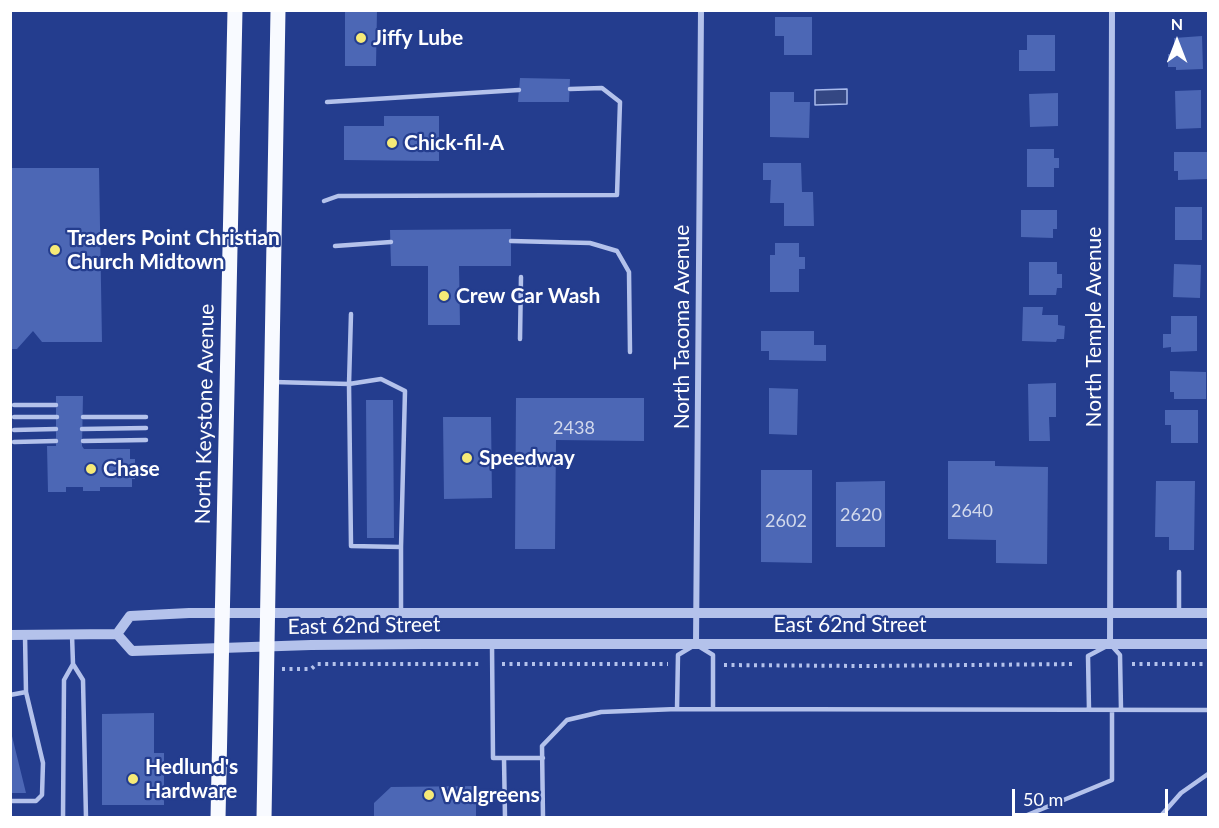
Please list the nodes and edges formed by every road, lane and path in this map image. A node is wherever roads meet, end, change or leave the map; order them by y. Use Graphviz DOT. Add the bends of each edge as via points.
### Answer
graph roads {
  1 [pos="235,10"];
  2 [pos="278,10"];
  3 [pos="701,10"];
  4 [pos="1112,10"];
  5 [pos="570,89"];
  6 [pos="519,90"];
  7 [pos="327,102"];
  8 [pos="324,201"];
  9 [pos="511,241"];
  10 [pos="391,242"];
  11 [pos="335,246"];
  12 [pos="521,277"];
  13 [pos="351,314"];
  14 [pos="520,339"];
  15 [pos="630,352"];
  16 [pos="271,382"];
  17 [pos="350,384"];
  18 [pos="14,405"];
  19 [pos="56,405"];
  20 [pos="14,417"];
  21 [pos="57,417"];
  22 [pos="83,417"];
  23 [pos="146,417"];
  24 [pos="146,428"];
  25 [pos="56,429"];
  26 [pos="82,429"];
  27 [pos="14,430"];
  28 [pos="146,440"];
  29 [pos="56,441"];
  30 [pos="83,441"];
  31 [pos="14,442"];
  32 [pos="401,547"];
  33 [pos="1179,572"];
  34 [pos="697,612"];
  35 [pos="222,613"];
  36 [pos="267,613"];
  37 [pos="401,613"];
  38 [pos="1110,613"];
  39 [pos="1179,613"];
  40 [pos="1209,613"];
  41 [pos="117,634"];
  42 [pos="10,635"];
  43 [pos="25,635"];
  44 [pos="72,635"];
  45 [pos="1110,644"];
  46 [pos="492,645"];
  47 [pos="696,645"];
  48 [pos="1209,645"];
  49 [pos="266,647"];
  50 [pos="221,648"];
  51 [pos="72,664"];
  52 [pos="467,664"];
  53 [pos="516,664"];
  54 [pos="677,664"];
  55 [pos="713,664"];
  56 [pos="1072,664"];
  57 [pos="1137,664"];
  58 [pos="1209,664"];
  59 [pos="266,669"];
  60 [pos="26,692"];
  61 [pos="10,696"];
  62 [pos="677,709"];
  63 [pos="713,709"];
  64 [pos="1089,710"];
  65 [pos="1112,710"];
  66 [pos="1121,710"];
  67 [pos="1209,710"];
  68 [pos="504,758"];
  69 [pos="543,758"];
  70 [pos="1209,774"];
  71 [pos="10,801"];
  72 [pos="63,818"];
  73 [pos="86,818"];
  74 [pos="218,818"];
  75 [pos="264,818"];
  76 [pos="505,818"];
  77 [pos="543,818"];
  78 [pos="1020,818"];
  79 [pos="1159,818"];
  1 -- 35 [label="main road, North Keystone Avenue"];
  2 -- 16 [label="main road"];
  3 -- 34 [label="street, North Tacoma Avenue"];
  4 -- 38 [label="street, North Temple Avenue"];
  5 -- 8 [label="lane" via="602,88 620,102 617,195 338,196"];
  6 -- 7 [label="lane"];
  9 -- 15 [label="lane" via="590,243 617,251 629,272"];
  10 -- 11 [label="lane"];
  12 -- 14 [label="lane"];
  13 -- 17 [label="lane"];
  16 -- 17 [label="lane"];
  16 -- 36 [label="main road"];
  17 -- 32 [label="lane" via="351,546"];
  17 -- 32 [label="lane" via="381,379 405,391"];
  18 -- 19 [label="lane"];
  20 -- 21 [label="lane"];
  22 -- 23 [label="lane"];
  24 -- 26 [label="lane"];
  25 -- 27 [label="lane"];
  28 -- 30 [label="lane"];
  29 -- 31 [label="lane"];
  32 -- 37 [label="lane"];
  33 -- 39 [label="lane"];
  34 -- 37 [label="street, East 62nd Street"];
  34 -- 38 [label="street, East 62nd Street"];
  34 -- 47 [label="street, North Tacoma Avenue"];
  35 -- 36 [label="street, East 62nd Street"];
  35 -- 41 [label="street, East 62nd Street" via="130,616"];
  35 -- 50 [label="main road, North Keystone Avenue"];
  36 -- 37 [label="street, East 62nd Street"];
  36 -- 49 [label="main road"];
  38 -- 39 [label="street, East 62nd Street"];
  38 -- 45 [label="street, North Temple Avenue"];
  39 -- 40 [label="street, East 62nd Street"];
  41 -- 44 [label="street"];
  41 -- 50 [label="street, East 62nd Street" via="132,651"];
  42 -- 43 [label="street"];
  43 -- 44 [label="street"];
  43 -- 60 [label="lane"];
  44 -- 51 [label="lane"];
  45 -- 47 [label="street, East 62nd Street"];
  45 -- 48 [label="street, East 62nd Street"];
  45 -- 64 [label="lane" via="1088,656"];
  45 -- 66 [label="lane" via="1120,655"];
  46 -- 47 [label="street, East 62nd Street"];
  46 -- 49 [label="street, East 62nd Street"];
  46 -- 68 [label="lane" via="493,758"];
  47 -- 54 [label="lane" via="678,655"];
  47 -- 55 [label="lane" via="713,655"];
  49 -- 50 [label="street, East 62nd Street"];
  49 -- 59 [label="main road"];
  50 -- 74 [label="main road, North Keystone Avenue"];
  51 -- 72 [label="lane" via="64,680"];
  51 -- 73 [label="lane" via="83,680"];
  52 -- 59 [label="path" via="317,664 311,669"];
  53 -- 54 [label="path"];
  54 -- 62 [label="lane"];
  55 -- 56 [label="path"];
  55 -- 63 [label="lane"];
  57 -- 58 [label="path"];
  59 -- 75 [label="main road"];
  60 -- 61 [label="lane"];
  60 -- 71 [label="lane" via="43,763 42,795 36,801"];
  62 -- 63 [label="lane"];
  62 -- 69 [label="lane" via="601,712 567,720 542,746"];
  63 -- 64 [label="lane"];
  64 -- 65 [label="lane"];
  65 -- 66 [label="lane"];
  65 -- 78 [label="lane" via="1112,780"];
  66 -- 67 [label="lane"];
  68 -- 69 [label="lane"];
  68 -- 76 [label="lane"];
  69 -- 77 [label="lane"];
  70 -- 79 [label="lane" via="1181,793"];
}
